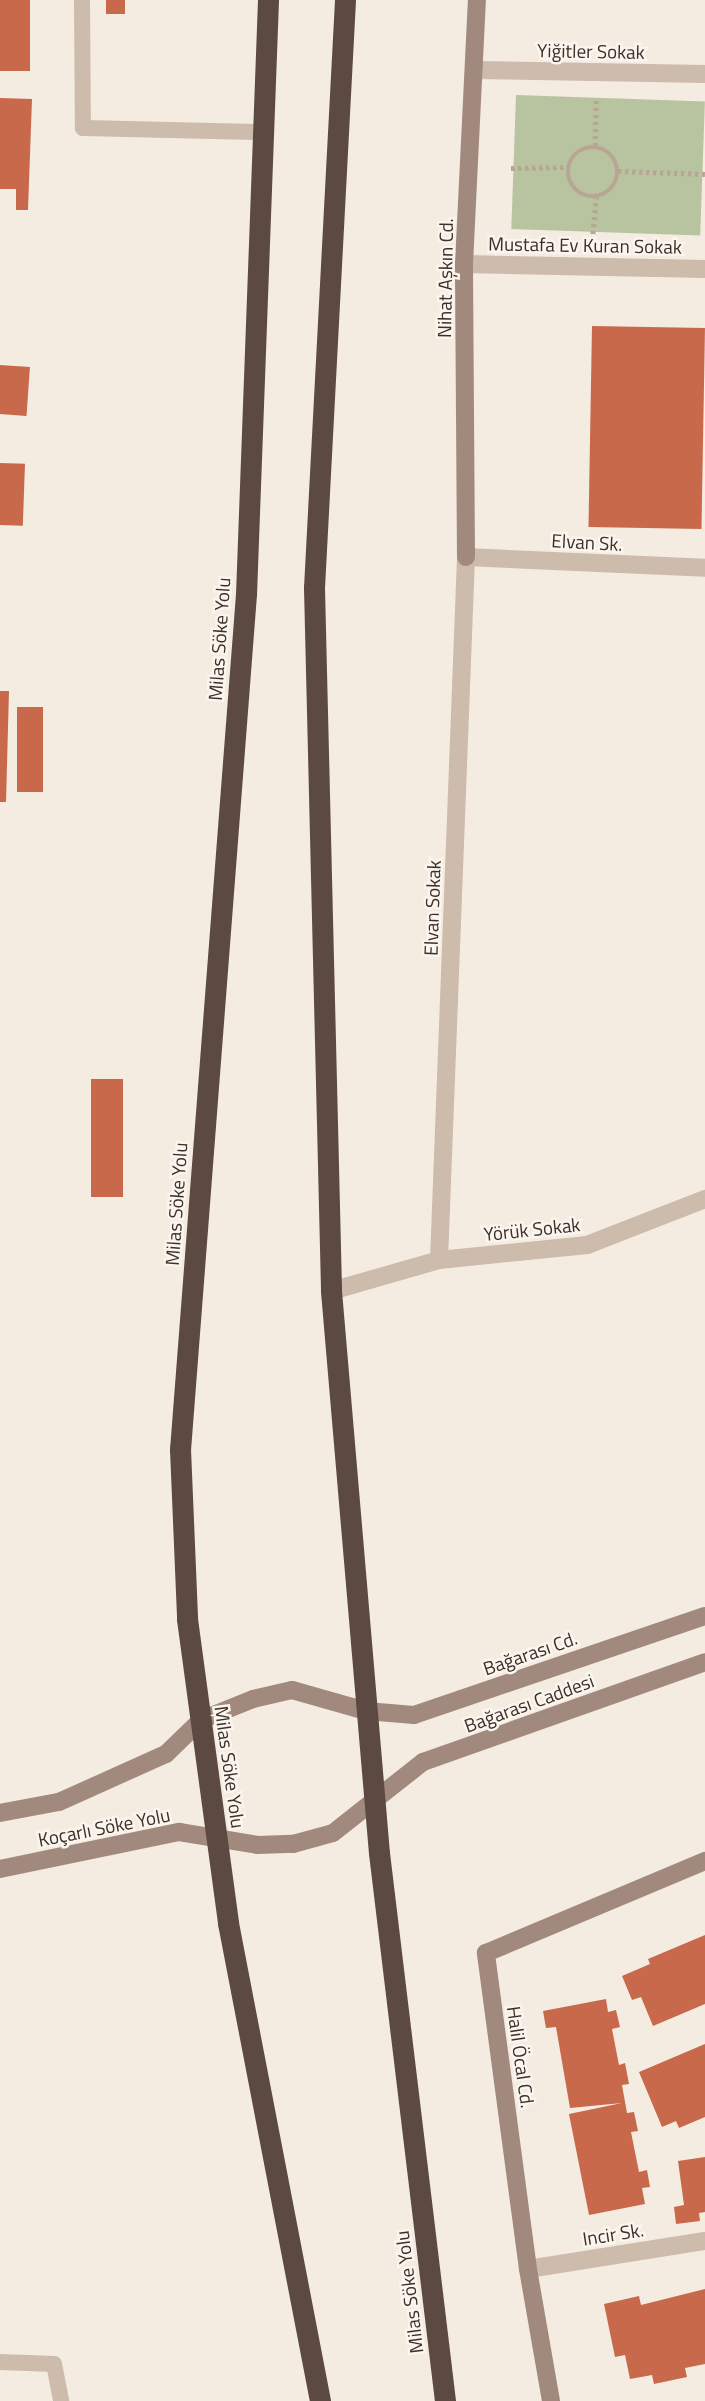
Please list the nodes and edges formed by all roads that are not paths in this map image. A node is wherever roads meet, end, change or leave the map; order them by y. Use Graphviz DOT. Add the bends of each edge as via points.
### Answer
graph roads {
  1 [pos="82,0"];
  2 [pos="268,0"];
  3 [pos="345,0"];
  4 [pos="478,0"];
  5 [pos="476,70"];
  6 [pos="705,74"];
  7 [pos="263,132"];
  8 [pos="464,264"];
  9 [pos="705,269"];
  10 [pos="466,557"];
  11 [pos="705,568"];
  12 [pos="705,1199"];
  13 [pos="439,1260"];
  14 [pos="331,1291"];
  15 [pos="705,1616"];
  16 [pos="705,1662"];
  17 [pos="366,1711"];
  18 [pos="201,1720"];
  19 [pos="374,1798"];
  20 [pos="0,1813"];
  21 [pos="217,1840"];
  22 [pos="705,1861"];
  23 [pos="0,1869"];
  24 [pos="705,2241"];
  25 [pos="528,2269"];
  26 [pos="0,2362"];
  27 [pos="61,2401"];
  28 [pos="320,2401"];
  29 [pos="445,2401"];
  30 [pos="551,2401"];
  1 -- 7 [label="lane" via="83,128"];
  2 -- 7 [label="highway, Milas Söke Yolu"];
  3 -- 14 [label="highway, Milas Söke Yolu" via="314,588"];
  4 -- 5 [label="main road, Nihat Aşkın Cd."];
  5 -- 6 [label="street, Yiğitler Sokak"];
  5 -- 8 [label="main road, Nihat Aşkın Cd."];
  7 -- 18 [label="highway, Milas Söke Yolu" via="246,594 180,1449 187,1619"];
  8 -- 9 [label="street, Mustafa Ev Kuran Sokak"];
  8 -- 10 [label="main road, Nihat Aşkın Cd."];
  10 -- 11 [label="street, Elvan Sk."];
  10 -- 13 [label="street, Elvan Sokak"];
  12 -- 13 [label="street, Yörük Sokak" via="587,1245"];
  13 -- 14 [label="street, Yörük Sokak"];
  14 -- 17 [label="highway, Milas Söke Yolu"];
  15 -- 17 [label="main road, Bağarası Cd." via="414,1715"];
  16 -- 19 [label="main road, Bağarası Caddesi" via="423,1762"];
  17 -- 18 [label="main road" via="292,1690 220,1709"];
  17 -- 19 [label="highway, Milas Söke Yolu"];
  18 -- 20 [label="main road, Koçarlı Söke Yolu" via="166,1754 59,1802"];
  18 -- 21 [label="highway, Milas Söke Yolu"];
  19 -- 21 [label="main road" via="333,1833 293,1844"];
  19 -- 29 [label="highway, Milas Söke Yolu"];
  21 -- 23 [label="main road, Koçarlı Söke Yolu" via="179,1832"];
  21 -- 28 [label="highway, Milas Söke Yolu" via="230,1936"];
  22 -- 25 [label="main road, Halil Öcal Cd." via="486,1953"];
  24 -- 25 [label="street, Incir Sk."];
  25 -- 30 [label="main road, Halil Öcal Cd."];
  26 -- 27 [label="lane" via="54,2364"];
}
